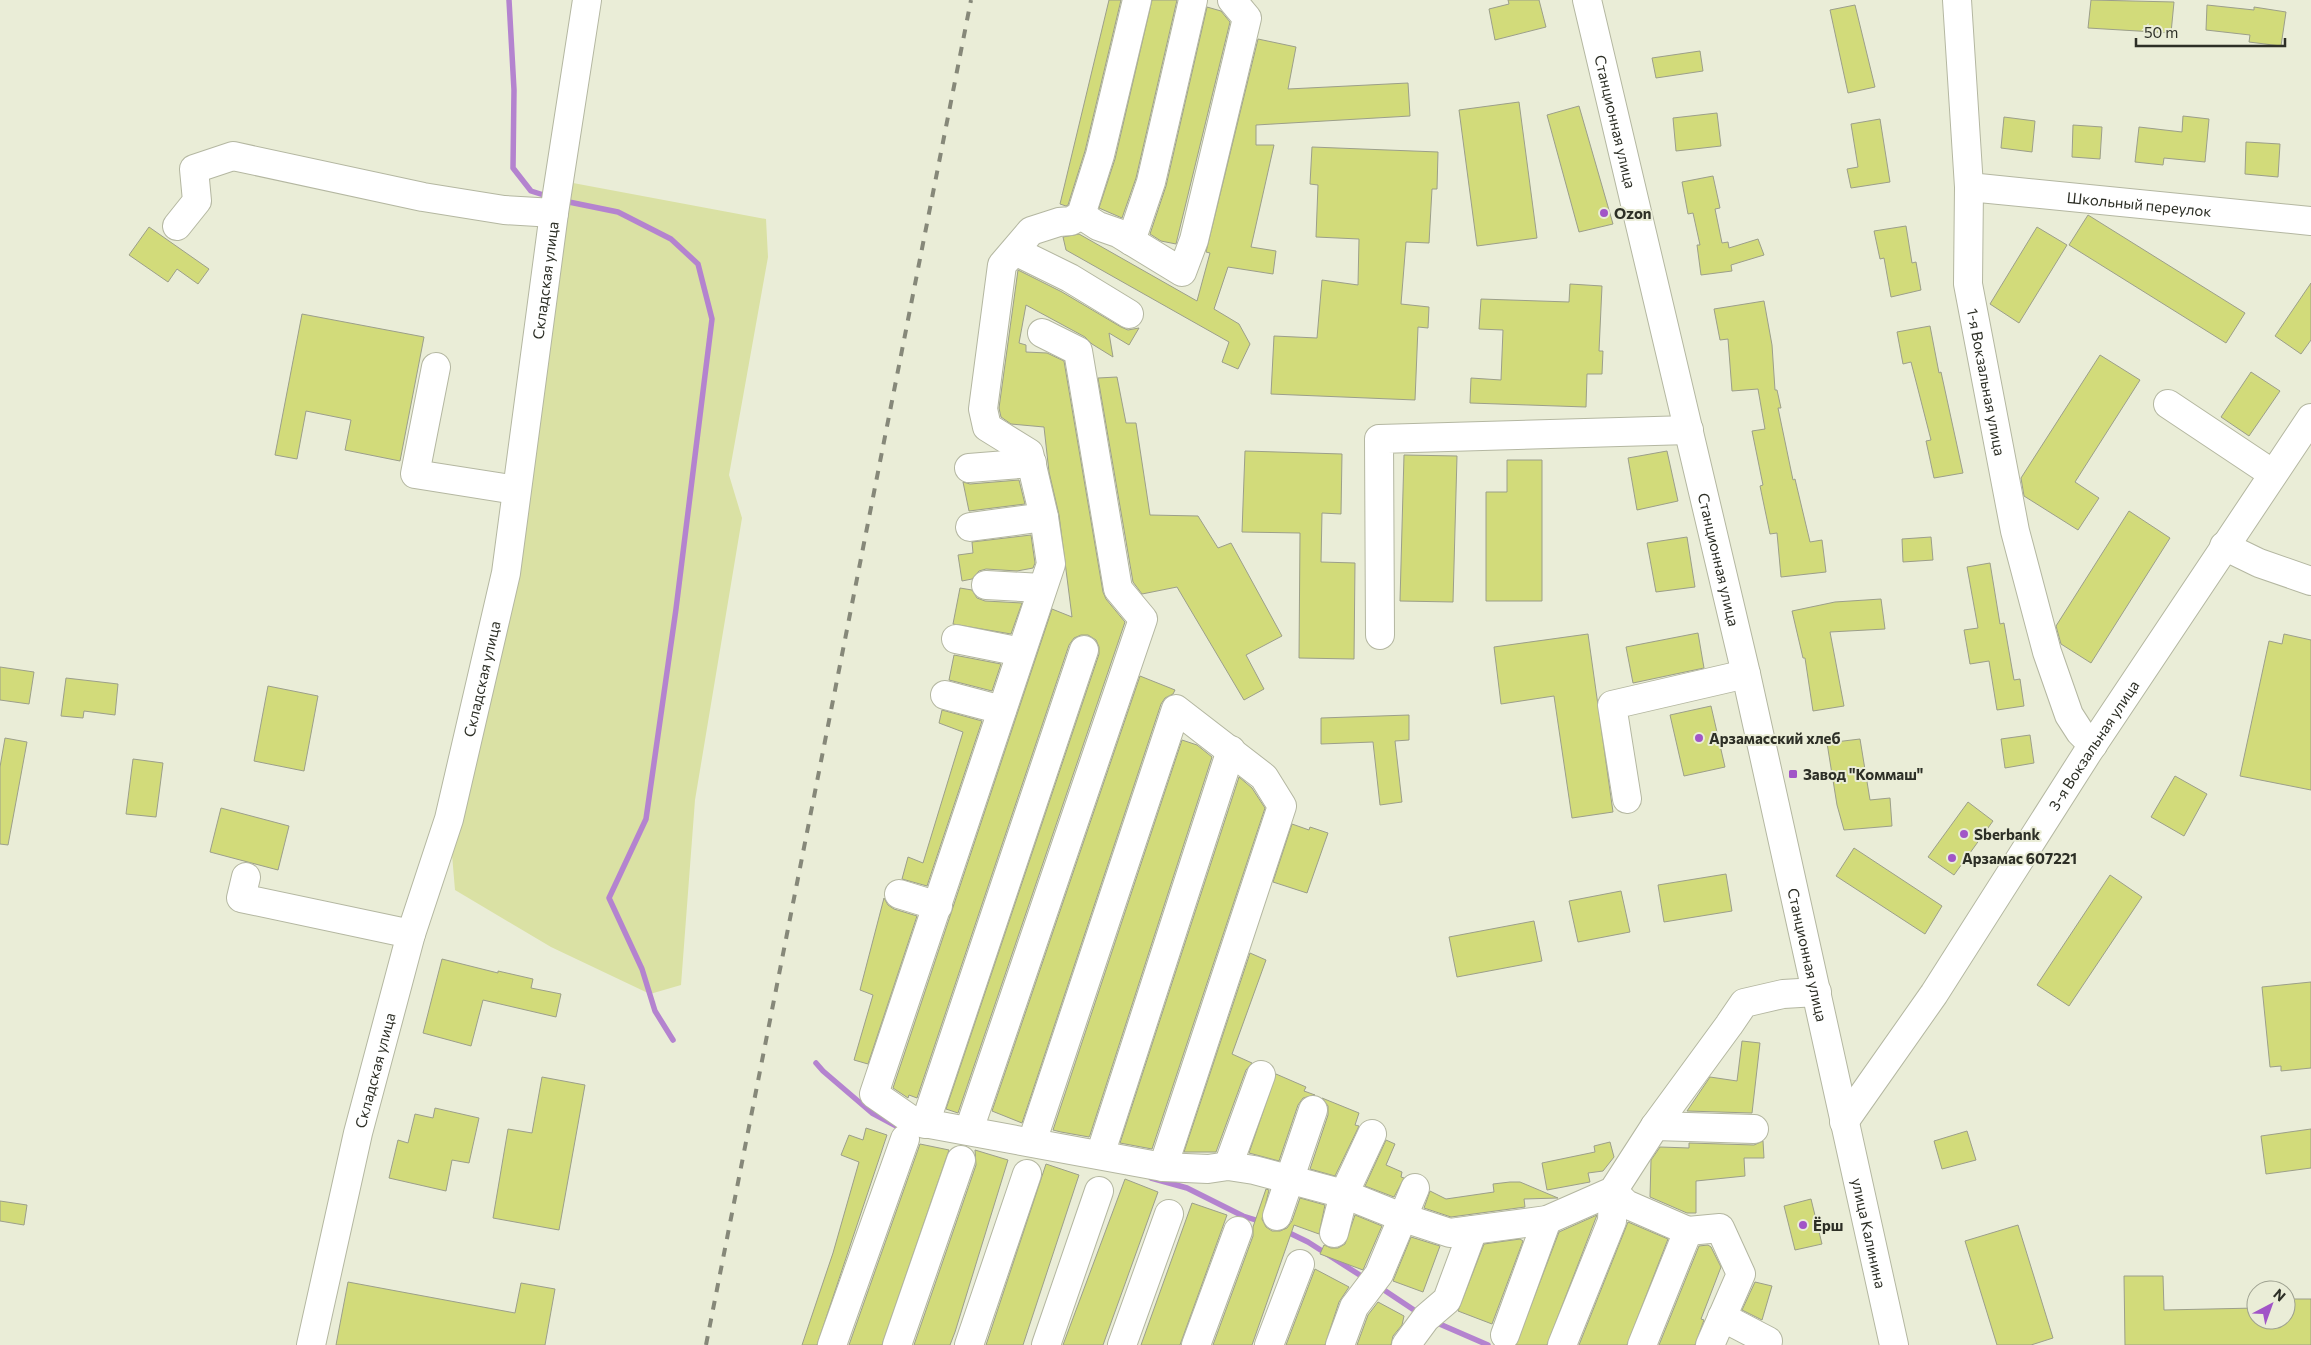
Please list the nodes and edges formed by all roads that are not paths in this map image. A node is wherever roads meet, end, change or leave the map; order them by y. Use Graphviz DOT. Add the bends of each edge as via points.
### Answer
graph roads {
  1 [pos="587,0"];
  2 [pos="1137,0"];
  3 [pos="1193,0"];
  4 [pos="1232,0"];
  5 [pos="1588,0"];
  6 [pos="1957,0"];
  7 [pos="1969,187"];
  8 [pos="554,214"];
  9 [pos="1081,215"];
  10 [pos="2311,221"];
  11 [pos="176,226"];
  12 [pos="1131,241"];
  13 [pos="1015,251"];
  14 [pos="1129,314"];
  15 [pos="1042,333"];
  16 [pos="436,367"];
  17 [pos="2168,404"];
  18 [pos="2311,418"];
  19 [pos="1688,430"];
  20 [pos="1032,464"];
  21 [pos="969,468"];
  22 [pos="2273,474"];
  23 [pos="516,490"];
  24 [pos="1044,517"];
  25 [pos="970,527"];
  26 [pos="2224,546"];
  27 [pos="2311,581"];
  28 [pos="986,585"];
  29 [pos="1042,588"];
  30 [pos="1380,635"];
  31 [pos="956,640"];
  32 [pos="1084,650"];
  33 [pos="1020,652"];
  34 [pos="1746,674"];
  35 [pos="945,694"];
  36 [pos="1002,710"];
  37 [pos="2093,745"];
  38 [pos="1231,750"];
  39 [pos="1628,799"];
  40 [pos="246,878"];
  41 [pos="899,894"];
  42 [pos="938,906"];
  43 [pos="411,934"];
  44 [pos="1817,992"];
  45 [pos="1261,1075"];
  46 [pos="1313,1110"];
  47 [pos="1844,1122"];
  48 [pos="1655,1126"];
  49 [pos="1754,1129"];
  50 [pos="969,1130"];
  51 [pos="915,1131"];
  52 [pos="1372,1134"];
  53 [pos="1032,1142"];
  54 [pos="1100,1155"];
  55 [pos="961,1160"];
  56 [pos="1228,1166"];
  57 [pos="1163,1167"];
  58 [pos="1027,1174"];
  59 [pos="1290,1180"];
  60 [pos="1415,1188"];
  61 [pos="1099,1191"];
  62 [pos="1613,1191"];
  63 [pos="1344,1194"];
  64 [pos="1169,1214"];
  65 [pos="1277,1216"];
  66 [pos="1404,1218"];
  67 [pos="1547,1220"];
  68 [pos="1473,1230"];
  69 [pos="1238,1231"];
  70 [pos="1688,1231"];
  71 [pos="1334,1233"];
  72 [pos="1300,1264"];
  73 [pos="1722,1317"];
  74 [pos="1505,1335"];
  75 [pos="311,1345"];
  76 [pos="832,1345"];
  77 [pos="897,1345"];
  78 [pos="970,1345"];
  79 [pos="1046,1345"];
  80 [pos="1122,1345"];
  81 [pos="1196,1345"];
  82 [pos="1269,1345"];
  83 [pos="1340,1345"];
  84 [pos="1406,1345"];
  85 [pos="1562,1345"];
  86 [pos="1642,1345"];
  87 [pos="1710,1345"];
  88 [pos="1767,1345"];
  89 [pos="1894,1345"];
  1 -- 8 [label="street, Складская улица"];
  2 -- 9 [label="street" via="1100,155"];
  3 -- 12 [label="street" via="1151,182"];
  4 -- 12 [label="street" via="1247,18 1194,240 1182,272"];
  5 -- 19 [label="street, Станционная улица"];
  6 -- 7 [label="street, 1-я Вокзальная улица"];
  7 -- 10 [label="street, Школьный переулок"];
  7 -- 37 [label="street, 1-я Вокзальная улица" via="1968,284 2015,531 2047,652 2069,715"];
  8 -- 11 [label="street" via="423,197 233,156 194,168 197,200"];
  8 -- 23 [label="street, Складская улица"];
  9 -- 12 [label="street" via="1087,221"];
  9 -- 13 [label="street" via="1031,232"];
  13 -- 14 [label="street" via="1070,278"];
  13 -- 20 [label="street" via="1002,265 983,410 987,427 1029,453"];
  15 -- 50 [label="street" via="1078,351 1118,589 1143,619"];
  16 -- 23 [label="street" via="415,474"];
  17 -- 22 [label="street"];
  18 -- 22 [label="street, 3-я Вокзальная улица"];
  19 -- 30 [label="street" via="1379,439"];
  19 -- 34 [label="street, Станционная улица"];
  20 -- 21 [label="street"];
  20 -- 24 [label="street"];
  22 -- 26 [label="street, 3-я Вокзальная улица"];
  23 -- 43 [label="street, Складская улица" via="506,573 450,819"];
  24 -- 25 [label="street"];
  24 -- 29 [label="street" via="1051,564"];
  26 -- 27 [label="street"];
  26 -- 37 [label="street, 3-я Вокзальная улица"];
  28 -- 29 [label="street"];
  29 -- 33 [label="street"];
  31 -- 33 [label="street"];
  32 -- 51 [label="street"];
  33 -- 36 [label="street"];
  34 -- 39 [label="street" via="1612,705"];
  34 -- 44 [label="street, Станционная улица"];
  35 -- 36 [label="street"];
  36 -- 42 [label="street"];
  37 -- 47 [label="street, 3-я Вокзальная улица" via="1934,994"];
  38 -- 53 [label="street" via="1176,709"];
  38 -- 54 [label="street"];
  38 -- 57 [label="street" via="1264,777 1282,806"];
  40 -- 43 [label="street" via="241,898"];
  41 -- 42 [label="street"];
  42 -- 51 [label="street" via="874,1094 914,1121"];
  43 -- 75 [label="street, Складская улица" via="358,1133"];
  44 -- 47 [label="street, Станционная улица"];
  44 -- 48 [label="street" via="1783,994 1744,1002"];
  45 -- 56 [label="street"];
  46 -- 59 [label="street"];
  47 -- 89 [label="street, улица Калинина"];
  48 -- 49 [label="street"];
  48 -- 62 [label="street"];
  50 -- 51 [label="street"];
  50 -- 53 [label="street"];
  51 -- 76 [label="street"];
  52 -- 63 [label="street"];
  53 -- 54 [label="street"];
  54 -- 57 [label="street"];
  55 -- 77 [label="street"];
  56 -- 57 [label="street" via="1208,1169"];
  56 -- 59 [label="street"];
  58 -- 78 [label="street"];
  59 -- 63 [label="street"];
  59 -- 65 [label="street"];
  60 -- 66 [label="street"];
  61 -- 79 [label="street"];
  62 -- 67 [label="street"];
  62 -- 70 [label="street" via="1626,1204"];
  62 -- 85 [label="street" via="1612,1221"];
  63 -- 66 [label="street"];
  63 -- 71 [label="street"];
  64 -- 80 [label="street"];
  66 -- 68 [label="street" via="1450,1233"];
  66 -- 83 [label="street" via="1379,1274 1354,1308"];
  67 -- 68 [label="street"];
  67 -- 74 [label="street"];
  68 -- 84 [label="street" via="1447,1300 1426,1318"];
  69 -- 81 [label="street"];
  70 -- 73 [label="street" via="1720,1228 1741,1274"];
  70 -- 86 [label="street"];
  72 -- 82 [label="street"];
  73 -- 87 [label="street"];
  73 -- 88 [label="street" via="1768,1341"];
}
